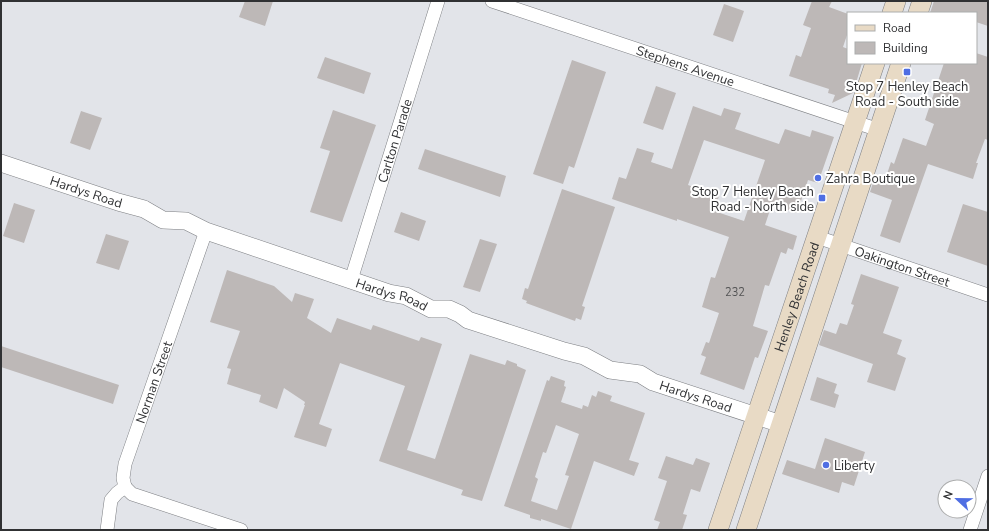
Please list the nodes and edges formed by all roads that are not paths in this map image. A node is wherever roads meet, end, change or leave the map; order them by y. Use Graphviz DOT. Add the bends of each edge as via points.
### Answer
graph roads {
  1 [pos="438,1"];
  2 [pos="492,1"];
  3 [pos="896,1"];
  4 [pos="922,1"];
  5 [pos="892,12"];
  6 [pos="918,12"];
  7 [pos="875,64"];
  8 [pos="901,64"];
  9 [pos="855,122"];
  10 [pos="879,130"];
  11 [pos="1,163"];
  12 [pos="206,231"];
  13 [pos="817,237"];
  14 [pos="841,245"];
  15 [pos="351,280"];
  16 [pos="988,295"];
  17 [pos="757,416"];
  18 [pos="781,424"];
  19 [pos="988,476"];
  20 [pos="126,487"];
  21 [pos="107,530"];
  22 [pos="241,530"];
  23 [pos="718,530"];
  24 [pos="746,530"];
  25 [pos="970,530"];
  1 -- 15 [label="street, Carlton Parade"];
  2 -- 9 [label="street, Stephens Avenue"];
  3 -- 5 [label="main road"];
  4 -- 6 [label="main road"];
  7 -- 9 [label="main road, Henley Beach Road"];
  8 -- 10 [label="main road, Henley Beach Road"];
  9 -- 10 [label="street, Stephens Avenue"];
  9 -- 13 [label="main road, Henley Beach Road"];
  10 -- 14 [label="main road, Henley Beach Road"];
  11 -- 12 [label="street, Hardys Road" via="144,209 163,220 186,221"];
  12 -- 15 [label="street, Hardys Road"];
  12 -- 20 [label="street, Norman Street" via="125,464 123,478"];
  13 -- 14 [label="street, Oakington Street"];
  13 -- 17 [label="main road, Henley Beach Road"];
  14 -- 16 [label="street, Oakington Street"];
  14 -- 18 [label="main road, Henley Beach Road"];
  15 -- 17 [label="street, Hardys Road" via="406,296 431,309 449,310 468,320 584,356 610,370 640,374 653,382"];
  17 -- 18 [label="street, Hardys Road"];
  17 -- 23 [label="main road, Henley Beach Road"];
  18 -- 24 [label="main road, Henley Beach Road"];
  19 -- 25 [label="street"];
  20 -- 21 [label="street" via="111,500"];
  20 -- 22 [label="street" via="132,494"];
}
